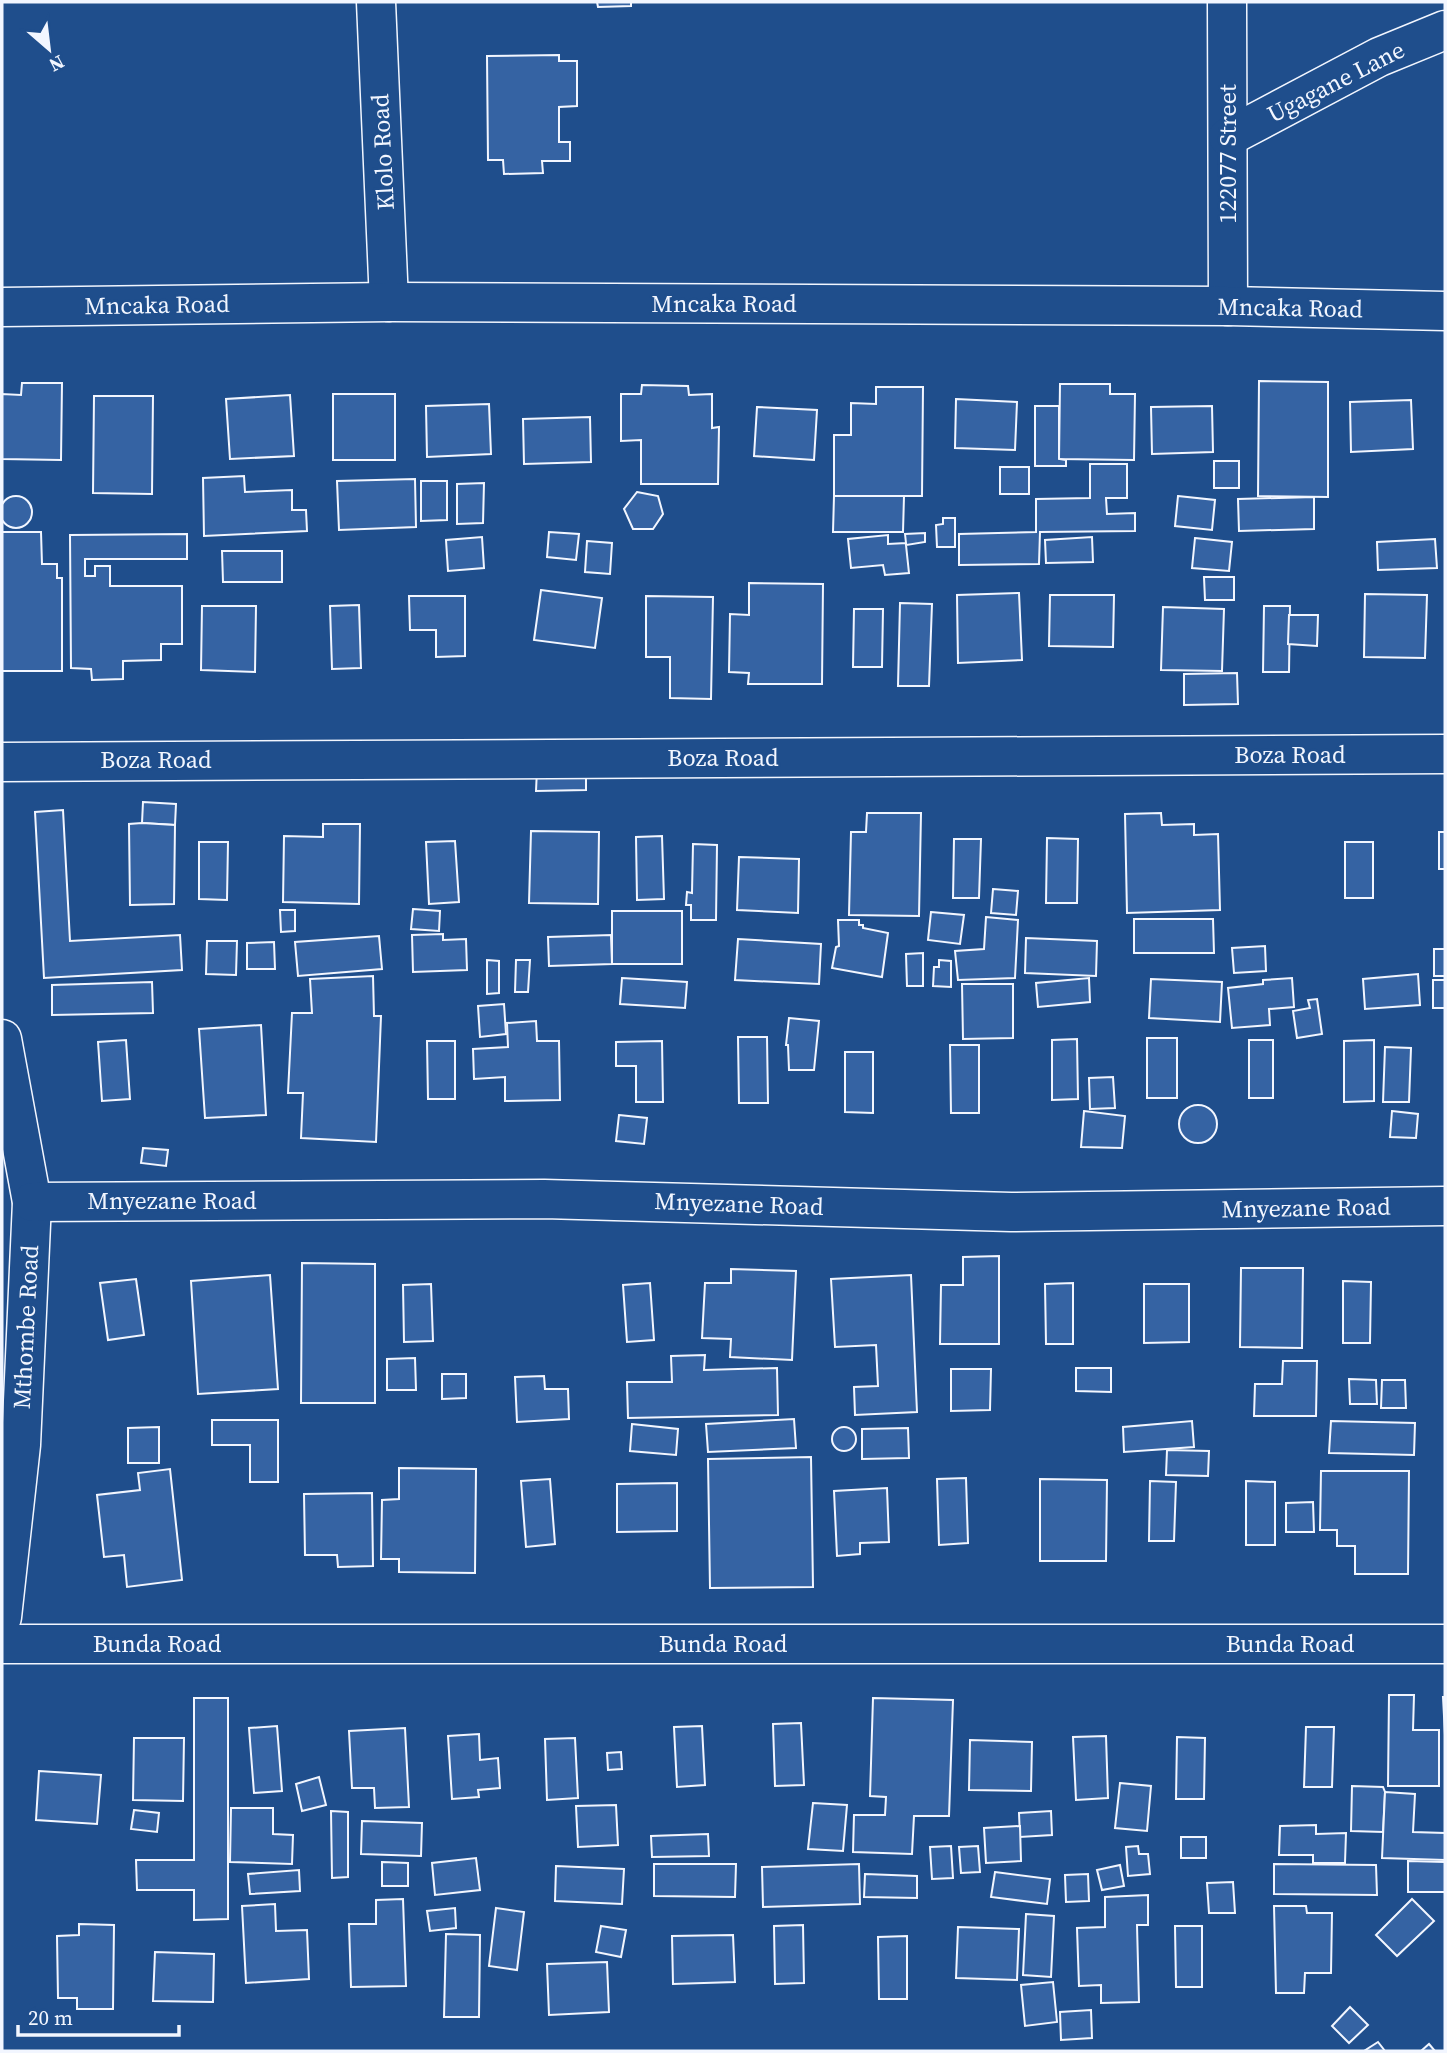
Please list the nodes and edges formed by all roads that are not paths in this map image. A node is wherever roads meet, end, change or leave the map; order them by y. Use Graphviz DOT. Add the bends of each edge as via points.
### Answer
graph roads {
  1 [pos="376,2"];
  2 [pos="1227,2"];
  3 [pos="1445,30"];
  4 [pos="1228,138"];
  5 [pos="389,302"];
  6 [pos="1228,306"];
  7 [pos="2,307"];
  8 [pos="1445,311"];
  9 [pos="1445,754"];
  10 [pos="2,762"];
  11 [pos="2,1039"];
  12 [pos="32,1202"];
  13 [pos="1445,1206"];
  14 [pos="2,1617"];
  15 [pos="2,1644"];
  16 [pos="1445,1644"];
  1 -- 5 [label="street, Klolo Road"];
  2 -- 4 [label="street, 122077 Street"];
  3 -- 4 [label="street, Ugagane Lane" via="1379,57"];
  4 -- 6 [label="street, 122077 Street"];
  5 -- 6 [label="street, Mncaka Road"];
  5 -- 7 [label="street, Mncaka Road"];
  6 -- 8 [label="street, Mncaka Road"];
  9 -- 10 [label="street, Boza Road"];
  11 -- 12 [label="street, Mthombe Road"];
  12 -- 13 [label="street, Mnyezane Road" via="544,1199 1011,1212"];
  12 -- 14 [label="street, Mthombe Road" via="21,1445"];
  15 -- 16 [label="street, Bunda Road"];
}
